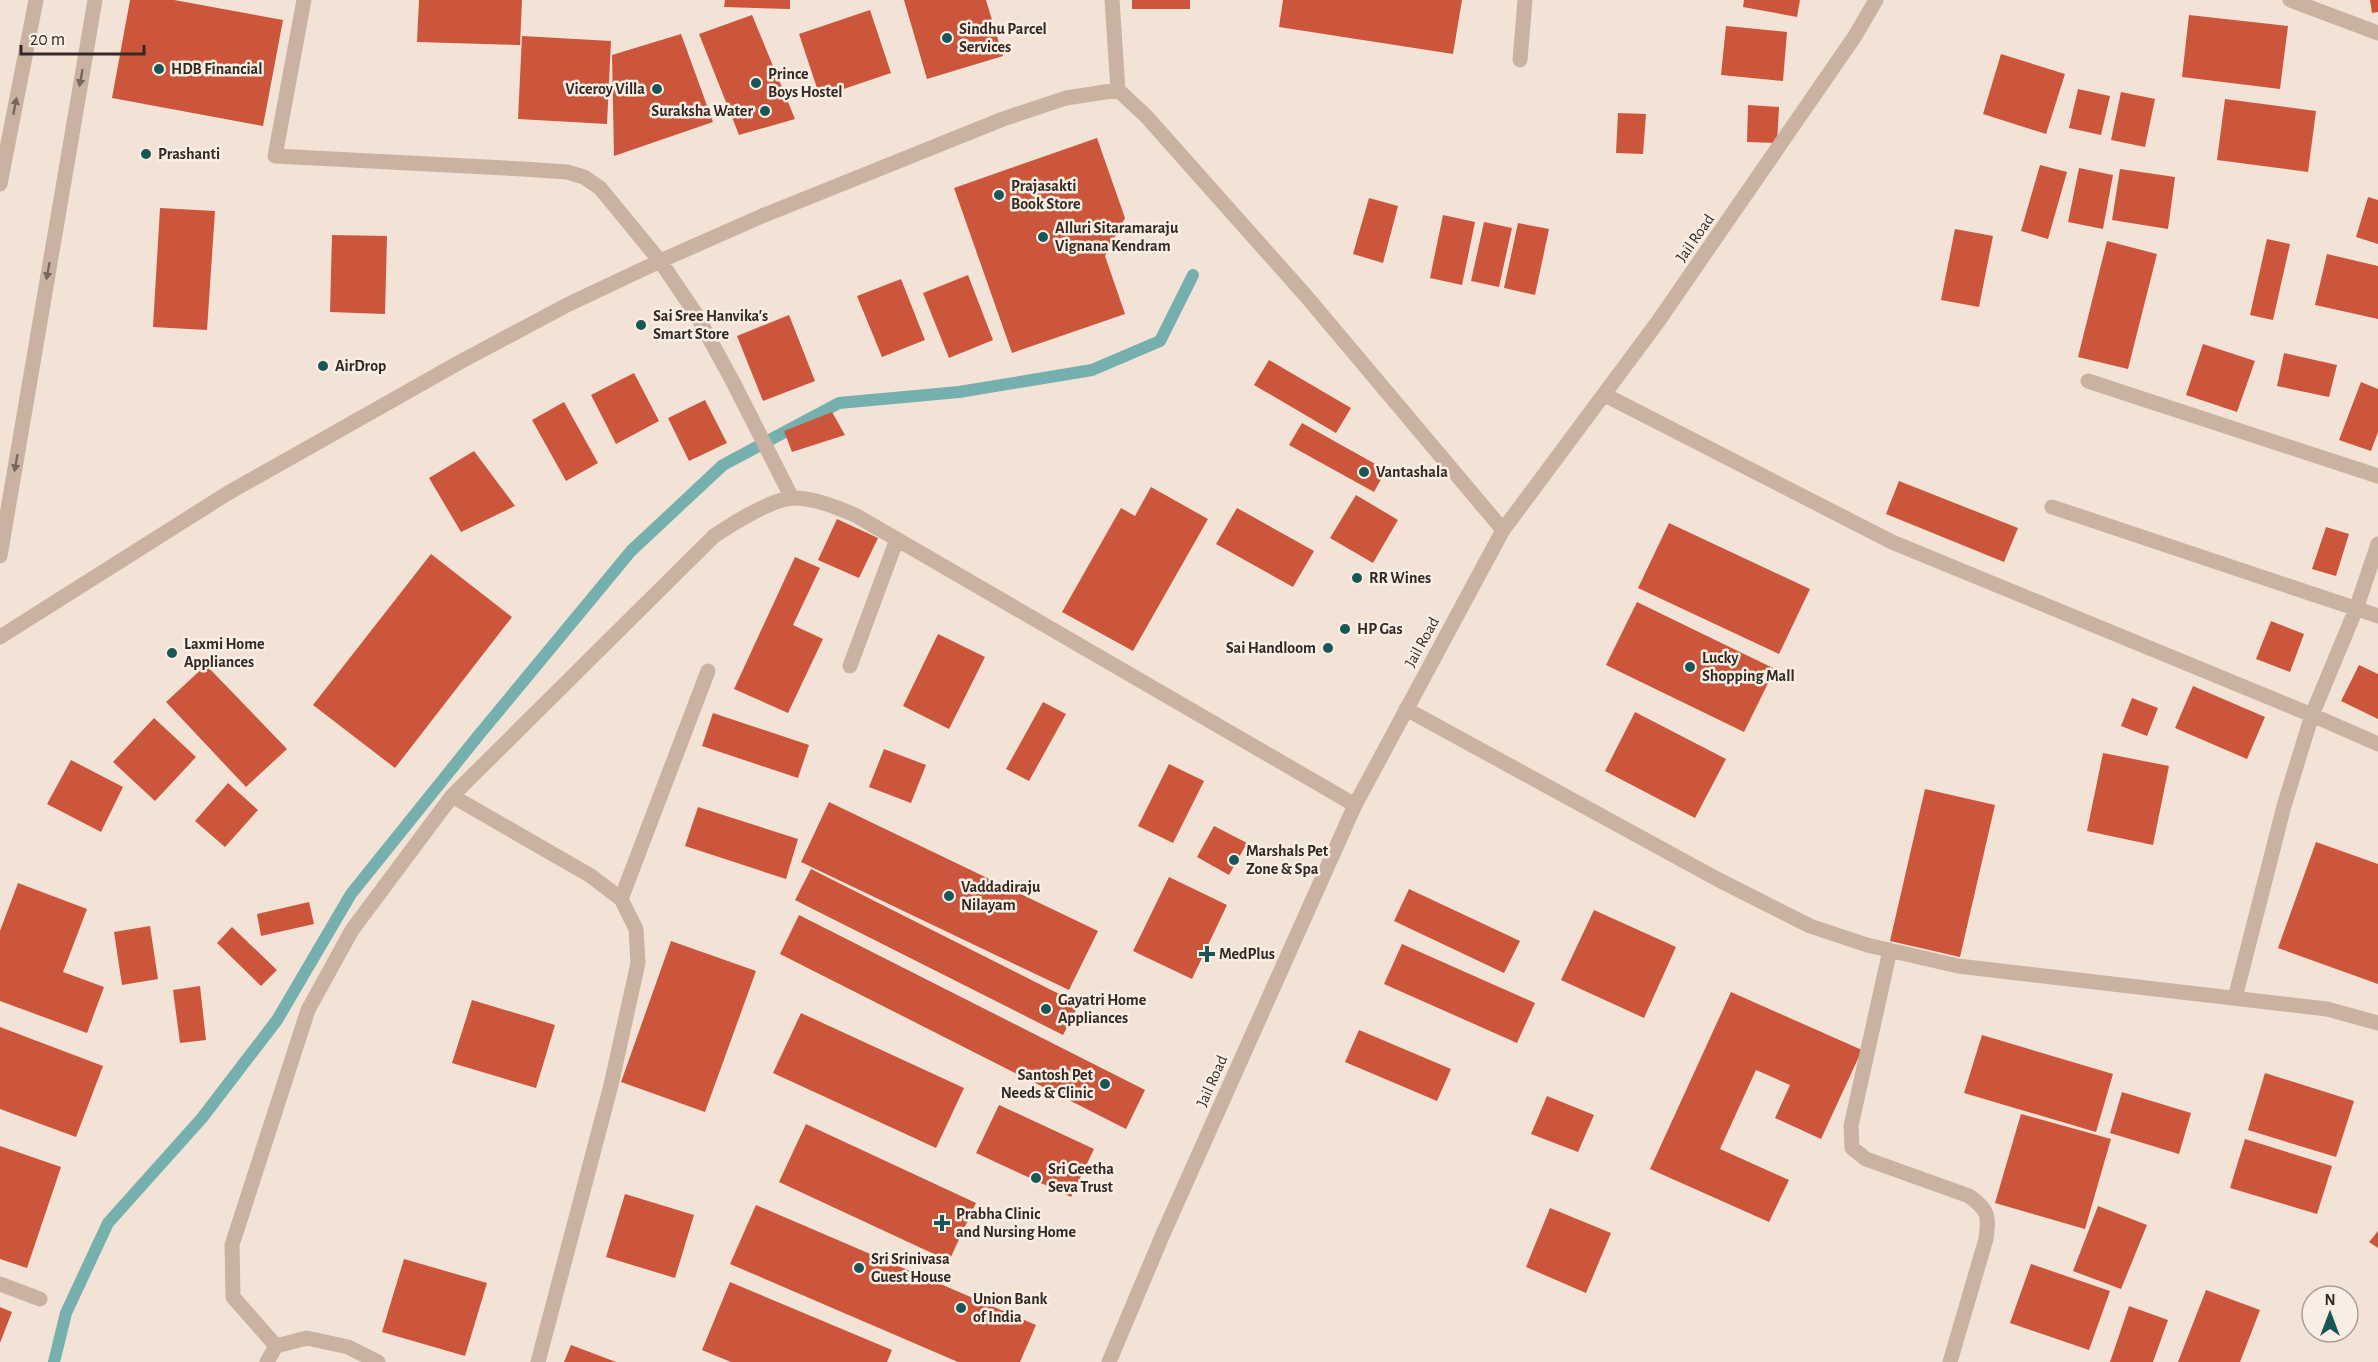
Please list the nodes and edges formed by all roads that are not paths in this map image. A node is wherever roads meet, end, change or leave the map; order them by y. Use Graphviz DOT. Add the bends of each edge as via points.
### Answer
graph roads {
  1 [pos="36,0"];
  2 [pos="95,0"];
  3 [pos="304,0"];
  4 [pos="1112,0"];
  5 [pos="1525,0"];
  6 [pos="1876,0"];
  7 [pos="2290,0"];
  8 [pos="2378,33"];
  9 [pos="1520,60"];
  10 [pos="1118,90"];
  11 [pos="0,184"];
  12 [pos="660,261"];
  13 [pos="2088,381"];
  14 [pos="1605,395"];
  15 [pos="2378,476"];
  16 [pos="792,498"];
  17 [pos="2052,507"];
  18 [pos="1503,530"];
  19 [pos="897,539"];
  20 [pos="2378,544"];
  21 [pos="0,556"];
  22 [pos="2356,609"];
  23 [pos="2378,616"];
  24 [pos="0,637"];
  25 [pos="850,666"];
  26 [pos="708,671"];
  27 [pos="1406,709"];
  28 [pos="2312,715"];
  29 [pos="2378,744"];
  30 [pos="452,796"];
  31 [pos="1355,805"];
  32 [pos="621,899"];
  33 [pos="1890,950"];
  34 [pos="2235,999"];
  35 [pos="2378,1023"];
  36 [pos="0,1284"];
  37 [pos="40,1299"];
  38 [pos="276,1346"];
  39 [pos="267,1362"];
  40 [pos="378,1362"];
  41 [pos="538,1362"];
  42 [pos="1109,1362"];
  43 [pos="1950,1362"];
  11 -- 1 [label="street, one-way"];
  2 -- 21 [label="street, one-way"];
  3 -- 12 [label="street" via="275,156 567,172 600,188"];
  4 -- 10 [label="street"];
  5 -- 9 [label="street"];
  6 -- 14 [label="street, Jail Road" via="1718,236"];
  7 -- 8 [label="street"];
  10 -- 12 [label="street" via="1066,98 1003,119"];
  10 -- 18 [label="street" via="1146,116 1306,296"];
  12 -- 16 [label="street" via="696,314 734,382"];
  12 -- 24 [label="street" via="460,362 228,493"];
  13 -- 15 [label="street"];
  14 -- 18 [label="street, Jail Road"];
  14 -- 28 [label="street" via="1892,542"];
  16 -- 19 [label="street" via="823,502"];
  16 -- 30 [label="street" via="750,513 714,536"];
  17 -- 22 [label="street"];
  18 -- 27 [label="street, Jail Road"];
  19 -- 25 [label="street"];
  19 -- 31 [label="street"];
  20 -- 22 [label="street"];
  22 -- 23 [label="street"];
  22 -- 28 [label="street"];
  26 -- 32 [label="street"];
  27 -- 31 [label="street, Jail Road"];
  27 -- 33 [label="street" via="1810,926"];
  28 -- 29 [label="street"];
  28 -- 34 [label="street" via="2284,806"];
  30 -- 32 [label="street" via="591,876"];
  30 -- 38 [label="street" via="352,930 308,1010 232,1245 233,1297"];
  31 -- 42 [label="street, Jail Road"];
  32 -- 41 [label="street" via="636,929 638,963 611,1085"];
  33 -- 34 [label="street" via="1958,966"];
  33 -- 43 [label="street" via="1851,1126 1852,1148 1866,1159 1969,1196 1983,1205 1989,1220 1986,1239"];
  34 -- 35 [label="street" via="2327,1009"];
  36 -- 37 [label="street"];
  38 -- 39 [label="street"];
  38 -- 40 [label="street" via="307,1338 348,1347"];
}
